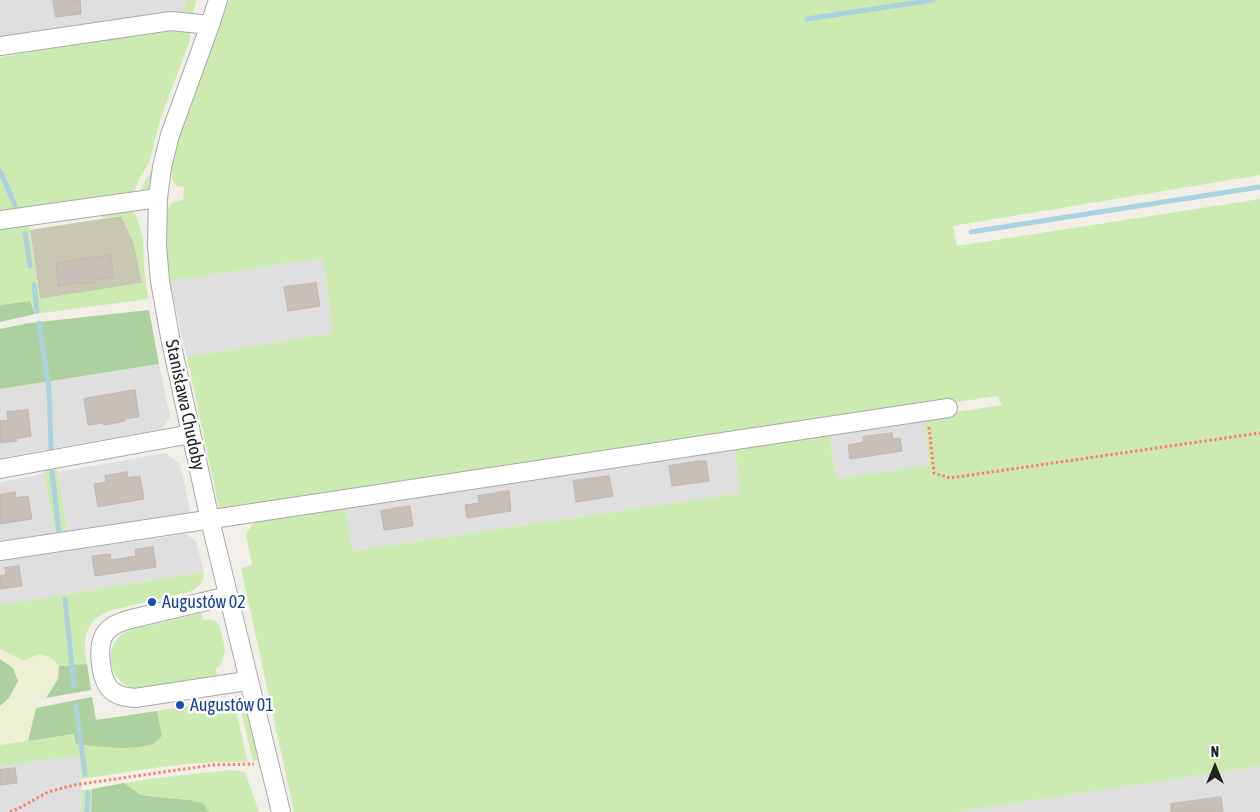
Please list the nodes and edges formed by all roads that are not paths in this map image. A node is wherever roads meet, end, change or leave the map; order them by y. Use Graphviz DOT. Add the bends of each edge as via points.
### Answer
graph roads {
  1 [pos="218,0"];
  2 [pos="210,25"];
  3 [pos="0,46"];
  4 [pos="158,198"];
  5 [pos="0,220"];
  6 [pos="948,408"];
  7 [pos="191,434"];
  8 [pos="0,469"];
  9 [pos="210,520"];
  10 [pos="0,551"];
  11 [pos="228,596"];
  12 [pos="247,676"];
  13 [pos="280,812"];
  1 -- 2 [label="street, Stanisława Chudoby"];
  2 -- 3 [label="street" via="171,21"];
  2 -- 4 [label="street, Stanisława Chudoby" via="170,134"];
  4 -- 5 [label="street"];
  4 -- 7 [label="street, Stanisława Chudoby" via="160,281"];
  6 -- 9 [label="street"];
  7 -- 8 [label="street"];
  7 -- 9 [label="street, Stanisława Chudoby"];
  9 -- 10 [label="street"];
  9 -- 11 [label="street, Stanisława Chudoby"];
  11 -- 12 [label="street, Stanisława Chudoby"];
  11 -- 12 [label="street" via="116,624 106,631 101,642 105,678 114,692 135,698 240,682"];
  12 -- 13 [label="street, Stanisława Chudoby"];
}
